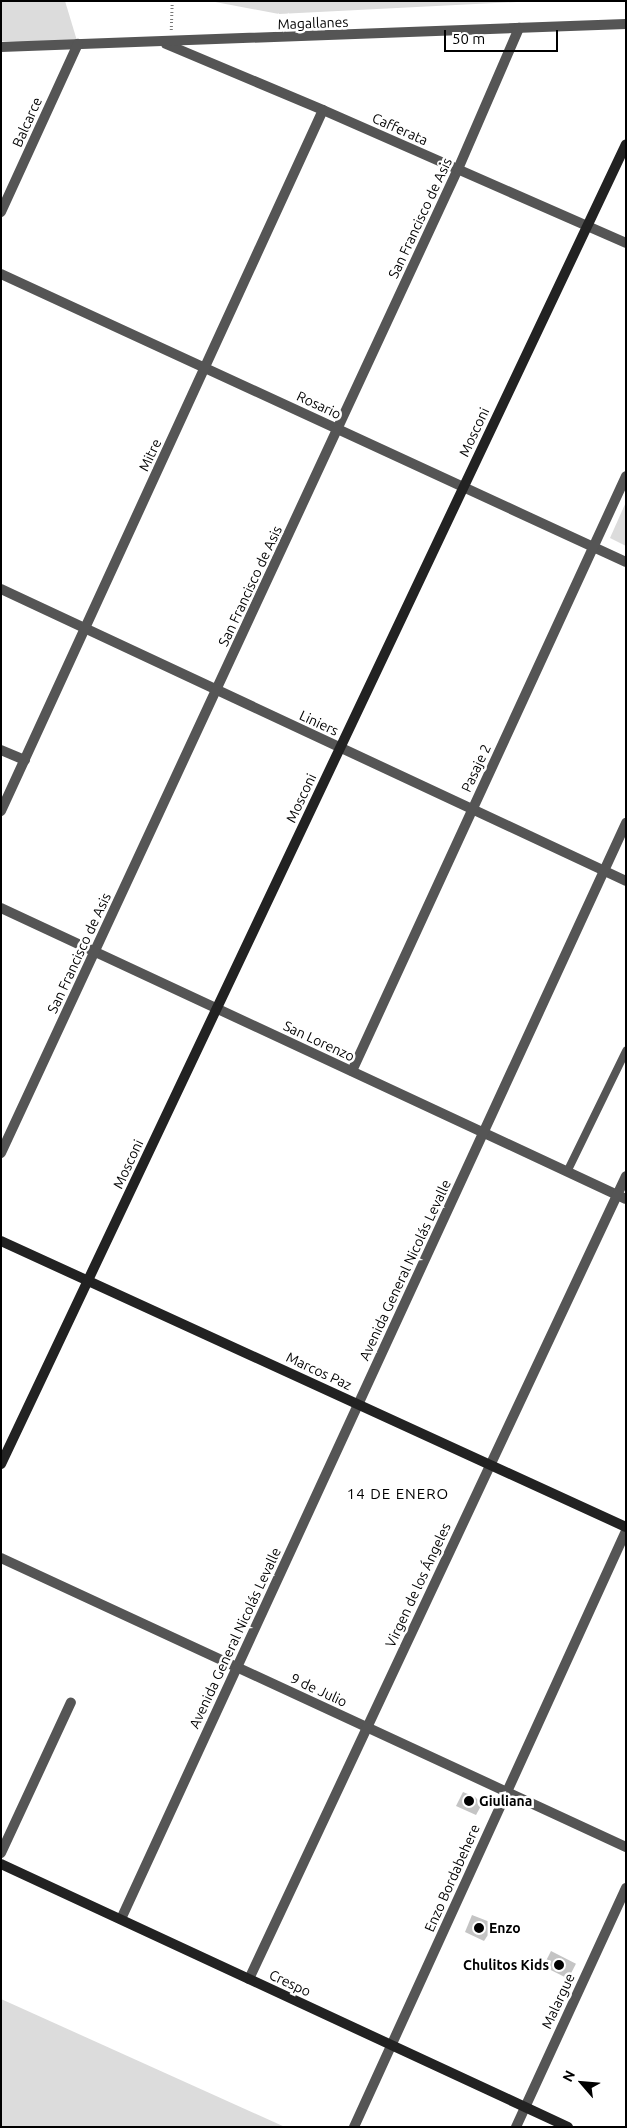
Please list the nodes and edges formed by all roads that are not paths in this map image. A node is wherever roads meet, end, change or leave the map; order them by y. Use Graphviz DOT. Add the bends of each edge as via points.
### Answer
graph roads {
  1 [pos="626,24"];
  2 [pos="519,28"];
  3 [pos="166,42"];
  4 [pos="78,44"];
  5 [pos="1,47"];
  6 [pos="323,110"];
  7 [pos="626,144"];
  8 [pos="458,169"];
  9 [pos="1,212"];
  10 [pos="587,226"];
  11 [pos="626,243"];
  12 [pos="1,274"];
  13 [pos="205,368"];
  14 [pos="337,429"];
  15 [pos="626,476"];
  16 [pos="463,487"];
  17 [pos="593,547"];
  18 [pos="626,562"];
  19 [pos="1,589"];
  20 [pos="85,628"];
  21 [pos="216,690"];
  22 [pos="340,748"];
  23 [pos="1,750"];
  24 [pos="24,760"];
  25 [pos="472,810"];
  26 [pos="1,811"];
  27 [pos="626,823"];
  28 [pos="604,871"];
  29 [pos="626,881"];
  30 [pos="1,908"];
  31 [pos="95,951"];
  32 [pos="217,1008"];
  33 [pos="626,1051"];
  34 [pos="352,1072"];
  35 [pos="483,1133"];
  36 [pos="1,1153"];
  37 [pos="567,1172"];
  38 [pos="626,1176"];
  39 [pos="621,1197"];
  40 [pos="1,1241"];
  41 [pos="88,1280"];
  42 [pos="358,1404"];
  43 [pos="1,1464"];
  44 [pos="490,1465"];
  45 [pos="626,1527"];
  46 [pos="626,1531"];
  47 [pos="1,1558"];
  48 [pos="237,1667"];
  49 [pos="71,1702"];
  50 [pos="367,1727"];
  51 [pos="507,1792"];
  52 [pos="626,1847"];
  53 [pos="1,1853"];
  54 [pos="1,1864"];
  55 [pos="626,1888"];
  56 [pos="121,1920"];
  57 [pos="249,1979"];
  58 [pos="392,2045"];
  59 [pos="525,2107"];
  60 [pos="354,2127"];
  61 [pos="516,2127"];
  62 [pos="568,2127"];
  1 -- 2 [label="street, Magallanes"];
  2 -- 3 [label="street, Magallanes"];
  2 -- 8 [label="street, San Francisco de Asis"];
  3 -- 4 [label="street, Magallanes"];
  3 -- 6 [label="street, Cafferata"];
  4 -- 5 [label="street, Magallanes"];
  4 -- 9 [label="street, Balcarce"];
  6 -- 8 [label="street, Cafferata"];
  6 -- 13 [label="street, Mitre"];
  7 -- 10 [label="street, Mosconi"];
  8 -- 10 [label="street, Cafferata"];
  8 -- 14 [label="street, San Francisco de Asis"];
  10 -- 11 [label="street, Cafferata"];
  10 -- 16 [label="street, Mosconi"];
  12 -- 13 [label="street, Rosario"];
  13 -- 14 [label="street, Rosario"];
  13 -- 20 [label="street, Mitre"];
  14 -- 16 [label="street, Rosario"];
  14 -- 21 [label="street, San Francisco de Asis"];
  15 -- 17 [label="street, Pasaje 2"];
  16 -- 17 [label="street, Rosario"];
  16 -- 22 [label="street, Mosconi"];
  17 -- 18 [label="street, Rosario"];
  17 -- 25 [label="street, Pasaje 2"];
  19 -- 20 [label="street, Liniers"];
  20 -- 21 [label="street, Liniers"];
  20 -- 24 [label="street, Mitre"];
  21 -- 22 [label="street, Liniers"];
  21 -- 31 [label="street, San Francisco de Asis"];
  22 -- 25 [label="street, Liniers"];
  22 -- 32 [label="street, Mosconi"];
  23 -- 24 [label="street"];
  24 -- 26 [label="street, Mitre"];
  25 -- 28 [label="street, Liniers"];
  25 -- 34 [label="street, Pasaje 2"];
  27 -- 28 [label="street, Avenida General Nicolás Levalle"];
  28 -- 29 [label="street, Liniers"];
  28 -- 35 [label="street, Avenida General Nicolás Levalle"];
  30 -- 31 [label="street, San Lorenzo"];
  31 -- 32 [label="street, San Lorenzo"];
  31 -- 36 [label="street, San Francisco de Asis"];
  32 -- 34 [label="street, San Lorenzo"];
  32 -- 41 [label="street, Mosconi"];
  33 -- 37 [label="lane"];
  34 -- 35 [label="street, San Lorenzo"];
  35 -- 37 [label="street, San Lorenzo"];
  35 -- 42 [label="street, Avenida General Nicolás Levalle"];
  37 -- 39 [label="street, San Lorenzo"];
  38 -- 39 [label="street, Virgen de los Ángeles"];
  39 -- 44 [label="street, Virgen de los Ángeles"];
  40 -- 41 [label="street, Marcos Paz"];
  41 -- 42 [label="street, Marcos Paz"];
  41 -- 43 [label="street, Mosconi"];
  42 -- 44 [label="street, Marcos Paz"];
  42 -- 48 [label="street, Avenida General Nicolás Levalle"];
  44 -- 45 [label="street, Marcos Paz"];
  44 -- 50 [label="street, Virgen de los Ángeles"];
  46 -- 51 [label="street, Enzo Bordabehere"];
  47 -- 48 [label="street, 9 de Julio"];
  48 -- 50 [label="street, 9 de Julio"];
  48 -- 56 [label="street, Avenida General Nicolás Levalle"];
  49 -- 53 [label="street"];
  50 -- 51 [label="street, 9 de Julio"];
  50 -- 57 [label="street, Virgen de los Ángeles"];
  51 -- 52 [label="street, 9 de Julio"];
  51 -- 58 [label="street, Enzo Bordabehere"];
  54 -- 56 [label="street, Crespo"];
  55 -- 59 [label="street, Malargue"];
  56 -- 57 [label="street, Crespo"];
  57 -- 58 [label="street, Crespo"];
  58 -- 59 [label="street, Crespo"];
  58 -- 60 [label="street, Enzo Bordabehere"];
  59 -- 61 [label="street, Malargue"];
  59 -- 62 [label="street, Crespo"];
}
